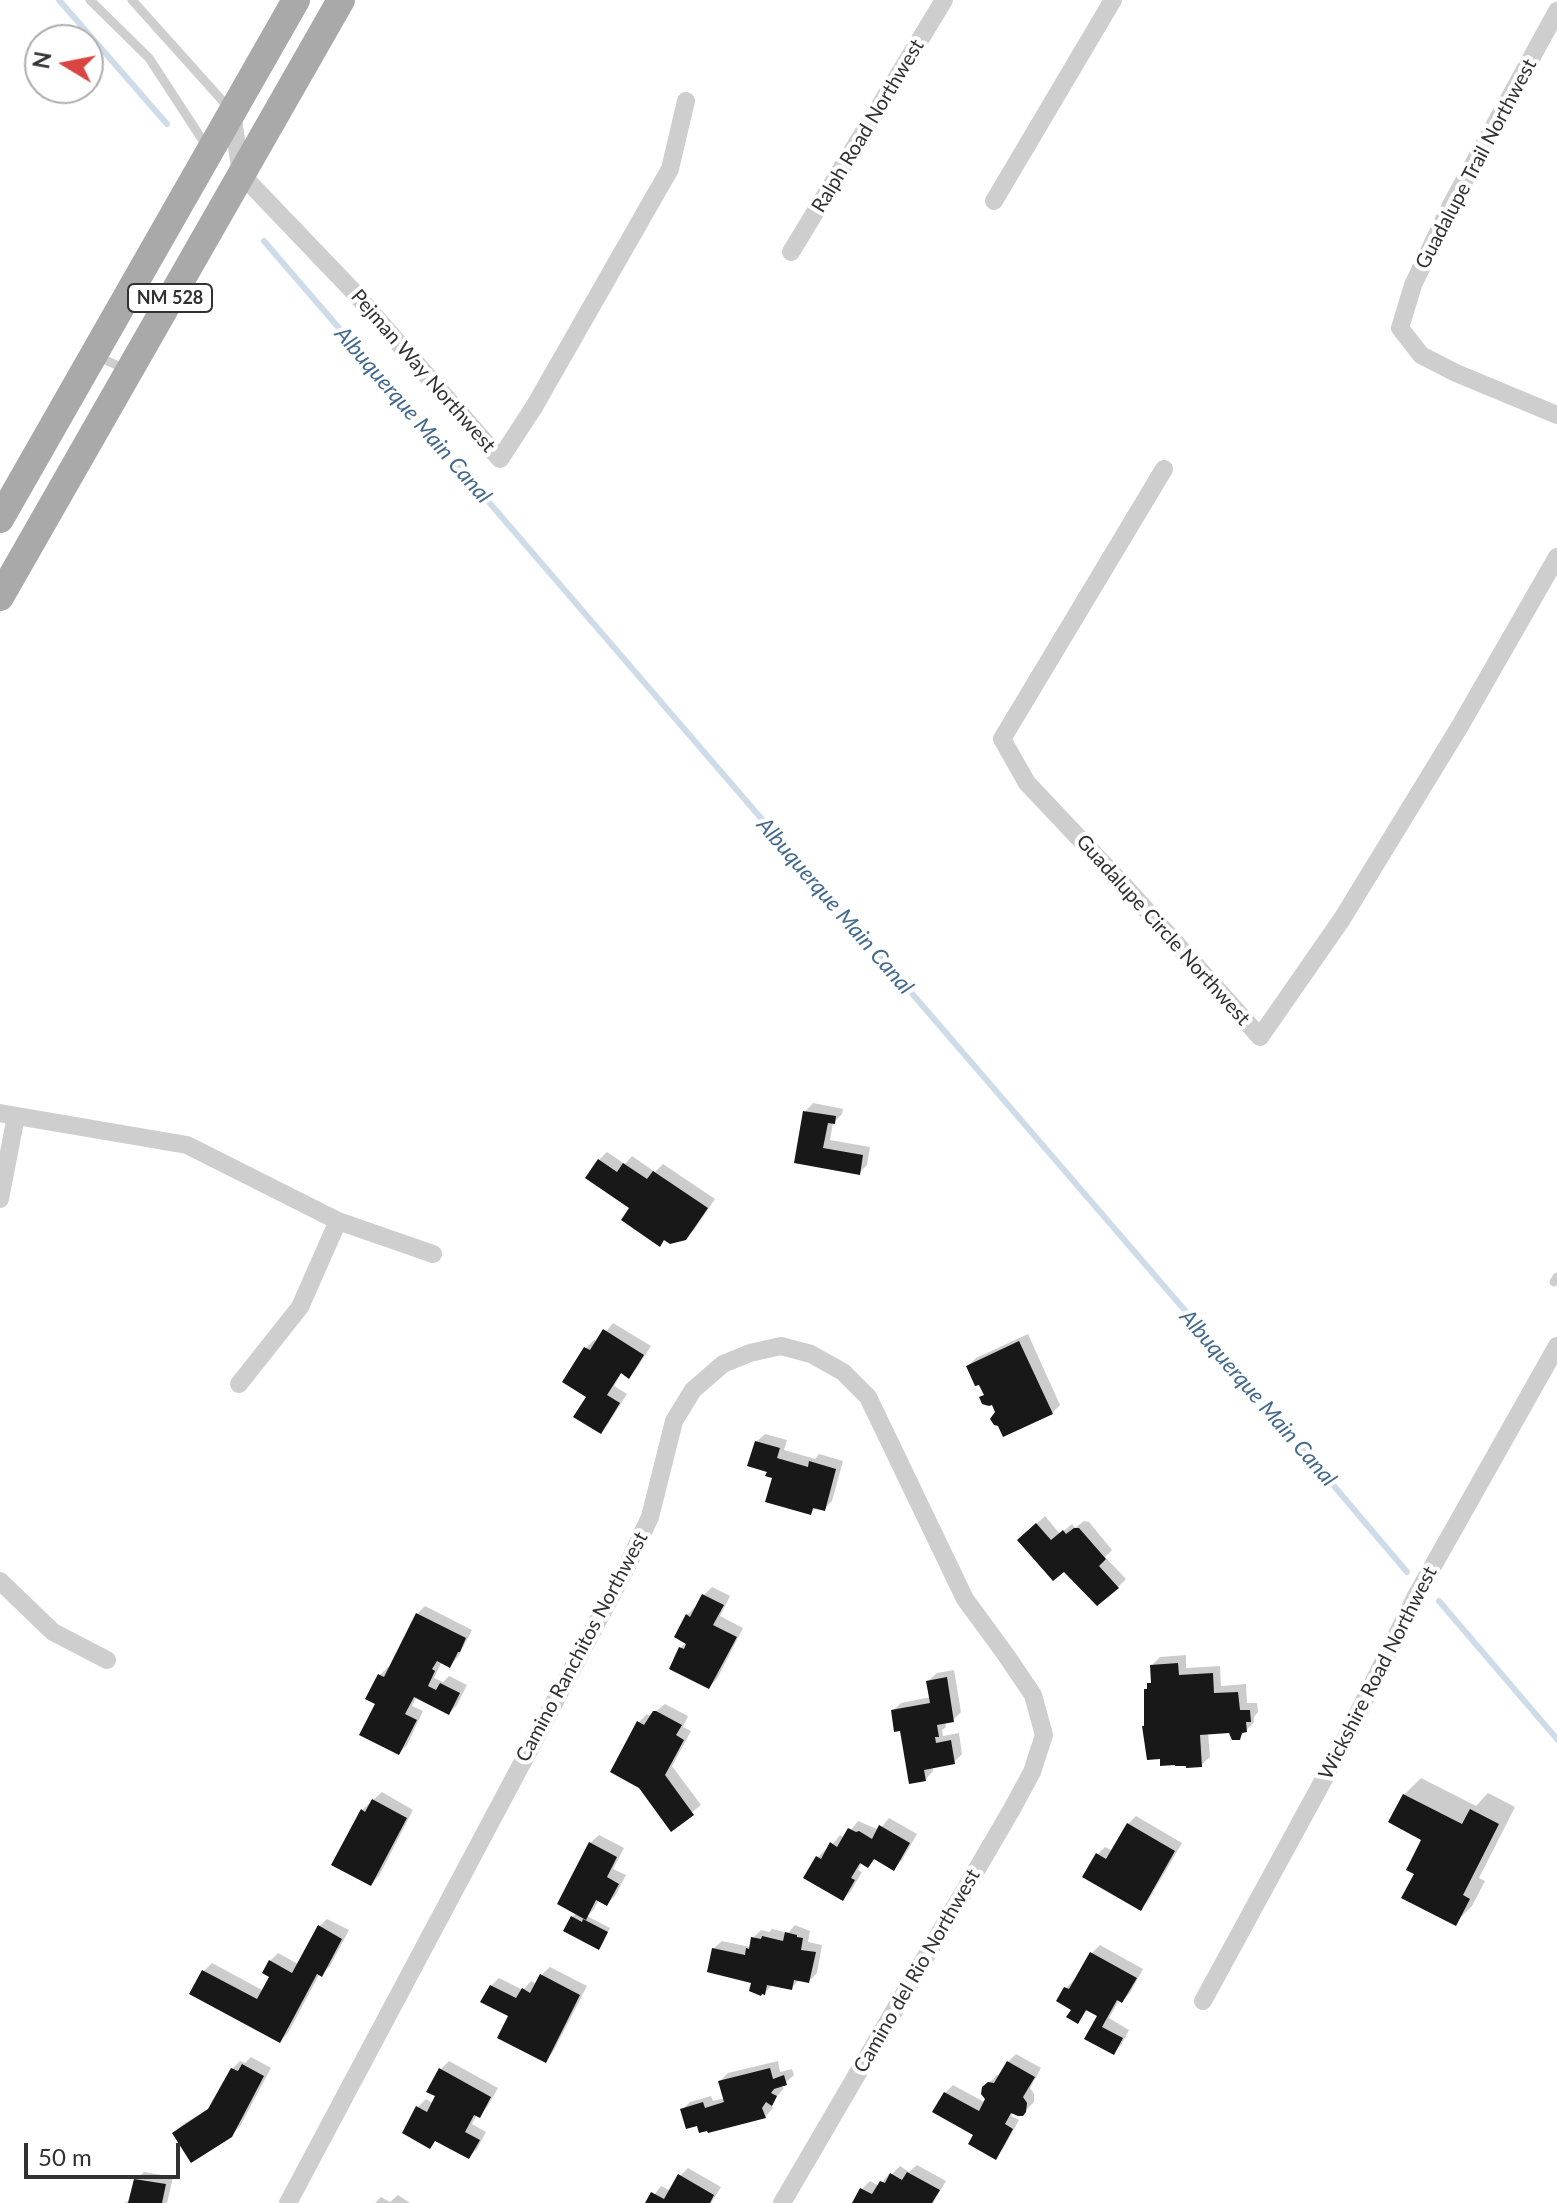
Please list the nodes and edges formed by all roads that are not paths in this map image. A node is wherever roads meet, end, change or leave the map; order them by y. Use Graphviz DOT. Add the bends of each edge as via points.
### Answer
graph roads {
  1 [pos="90,0"];
  2 [pos="132,0"];
  3 [pos="296,0"];
  4 [pos="341,0"];
  5 [pos="944,0"];
  6 [pos="1113,0"];
  7 [pos="1557,11"];
  8 [pos="686,101"];
  9 [pos="232,112"];
  10 [pos="210,152"];
  11 [pos="241,174"];
  12 [pos="994,201"];
  13 [pos="791,252"];
  14 [pos="94,354"];
  15 [pos="129,371"];
  16 [pos="1557,415"];
  17 [pos="1164,469"];
  18 [pos="0,519"];
  19 [pos="1557,557"];
  20 [pos="0,597"];
  21 [pos="8,1115"];
  22 [pos="0,1199"];
  23 [pos="338,1221"];
  24 [pos="433,1254"];
  25 [pos="1557,1346"];
  26 [pos="239,1384"];
  27 [pos="0,1581"];
  28 [pos="107,1660"];
  29 [pos="1044,1735"];
  30 [pos="1203,2001"];
  31 [pos="288,2203"];
  32 [pos="782,2203"];
  1 -- 10 [label="lane" via="149,58"];
  2 -- 9 [label="lane"];
  3 -- 9 [label="main road, NM 528"];
  4 -- 11 [label="main road, NM 528"];
  5 -- 13 [label="street, Ralph Road Northwest"];
  6 -- 12 [label="street"];
  7 -- 16 [label="street, Guadalupe Trail Northwest" via="1451,205 1413,285 1400,328 1421,355"];
  8 -- 11 [label="street, Pejman Way Northwest" via="670,169 500,459 352,290"];
  9 -- 10 [label="main road, NM 528"];
  9 -- 11 [label="street"];
  10 -- 14 [label="main road, NM 528"];
  11 -- 15 [label="main road, NM 528"];
  14 -- 15 [label="lane"];
  14 -- 18 [label="main road, NM 528"];
  15 -- 20 [label="main road, NM 528"];
  17 -- 19 [label="street, Guadalupe Circle Northwest" via="1002,739 1027,783 1260,1037 1342,919"];
  21 -- 22 [label="street"];
  21 -- 23 [label="street" via="187,1145"];
  23 -- 24 [label="street"];
  23 -- 26 [label="street" via="300,1307"];
  25 -- 30 [label="street, Wickshire Road Northwest" via="1416,1596 1343,1744"];
  27 -- 28 [label="street" via="53,1632"];
  29 -- 31 [label="street, Camino Ranchitos Northwest" via="1033,1695 965,1599 868,1397 843,1372 811,1354 781,1346 723,1364 693,1390 674,1421 650,1517 628,1564"];
  29 -- 32 [label="street, Camino del Rio Northwest" via="1019,1797"];
}
